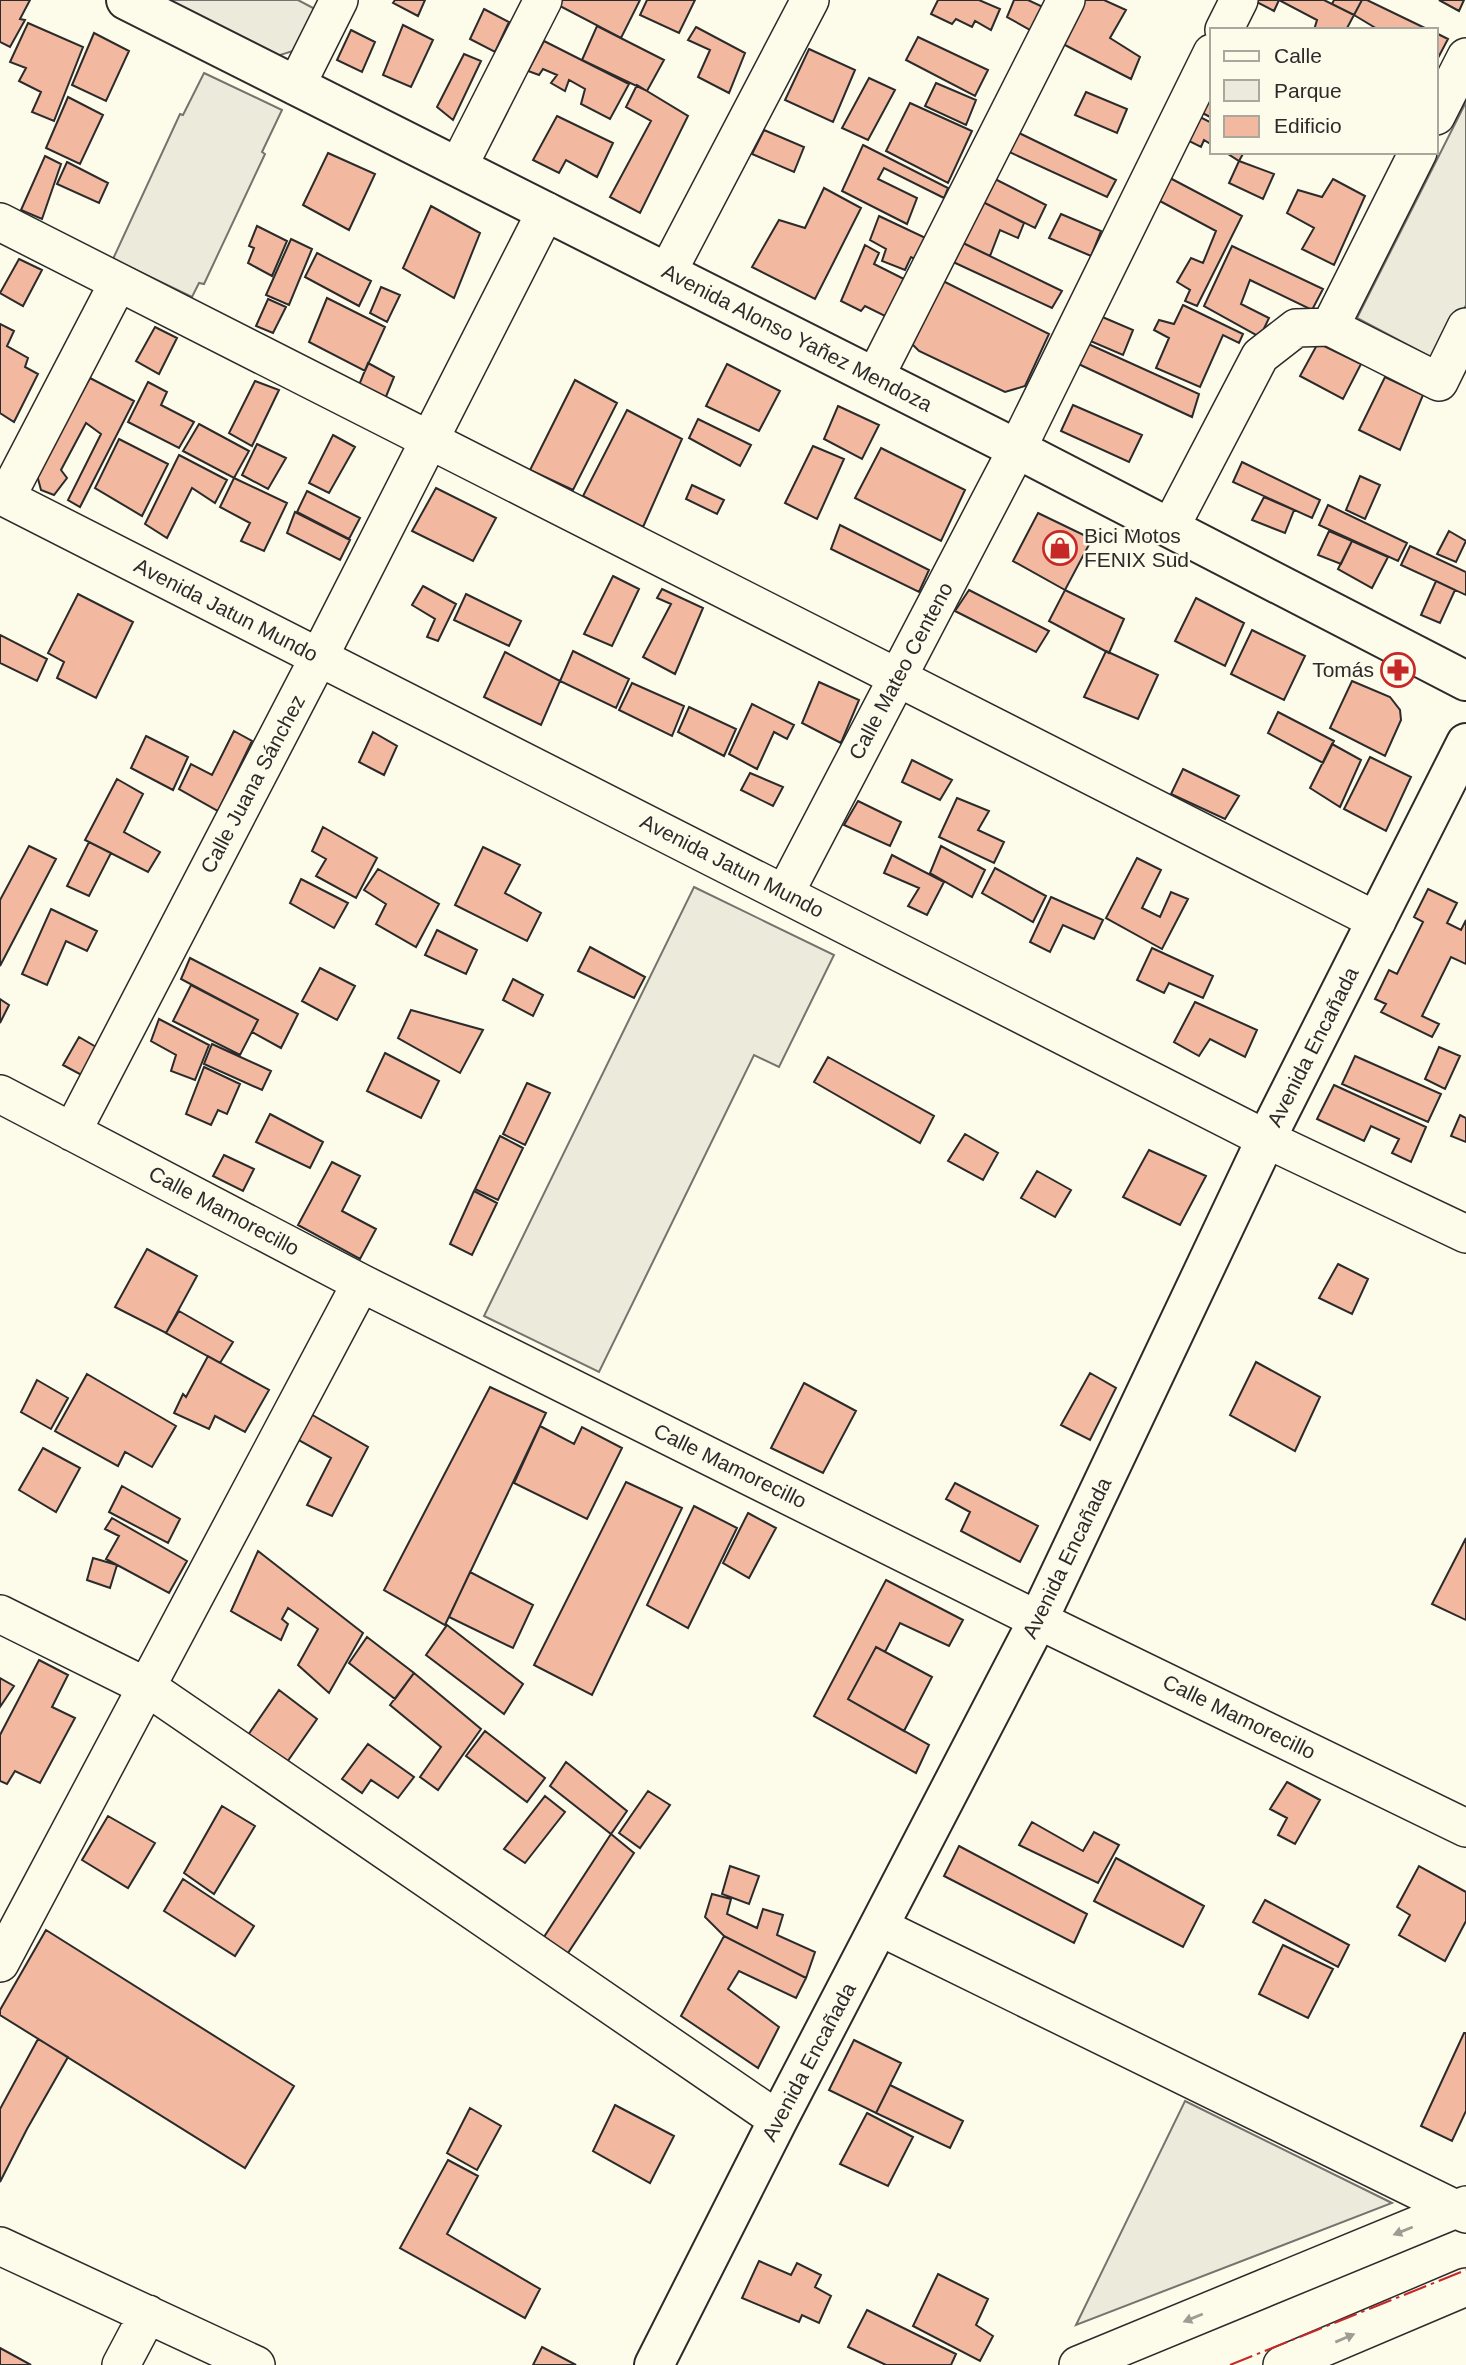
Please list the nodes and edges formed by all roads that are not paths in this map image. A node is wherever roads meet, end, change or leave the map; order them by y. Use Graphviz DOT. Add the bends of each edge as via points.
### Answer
graph roads {
  1 [pos="126,0"];
  2 [pos="339,0"];
  3 [pos="543,0"];
  4 [pos="810,0"];
  5 [pos="1066,0"];
  6 [pos="1238,0"];
  7 [pos="1225,28"];
  8 [pos="1210,57"];
  9 [pos="1466,57"];
  10 [pos="296,86"];
  11 [pos="1438,112"];
  12 [pos="1417,154"];
  13 [pos="458,167"];
  14 [pos="546,211"];
  15 [pos="0,222"];
  16 [pos="667,273"];
  17 [pos="118,283"];
  18 [pos="1330,327"];
  19 [pos="1466,327"];
  20 [pos="875,377"];
  21 [pos="429,440"];
  22 [pos="1017,449"];
  23 [pos="3,496"];
  24 [pos="1170,528"];
  25 [pos="319,657"];
  26 [pos="898,677"];
  27 [pos="1466,681"];
  28 [pos="1466,743"];
  29 [pos="785,893"];
  30 [pos="1377,920"];
  31 [pos="0,1094"];
  32 [pos="72,1132"];
  33 [pos="1266,1139"];
  34 [pos="1466,1234"];
  35 [pos="361,1283"];
  36 [pos="0,1614"];
  37 [pos="1038,1620"];
  38 [pos="147,1687"];
  39 [pos="1466,1828"];
  40 [pos="880,1927"];
  41 [pos="0,1963"];
  42 [pos="778,2120"];
  43 [pos="1463,2209"];
  44 [pos="0,2246"];
  45 [pos="1466,2287"];
  46 [pos="148,2314"];
  47 [pos="121,2365"];
  48 [pos="256,2365"];
  49 [pos="654,2365"];
  50 [pos="1078,2365"];
  51 [pos="1282,2365"];
  1 -- 10 [label="main road, Avenida Alonso Yañez Mendoza"];
  2 -- 10 [label="street"];
  3 -- 13 [label="street"];
  4 -- 16 [label="street"];
  5 -- 20 [label="street"];
  6 -- 7 [label="street"];
  8 -- 22 [label="street, Calle Mateo Centeno"];
  9 -- 11 [label="street"];
  10 -- 13 [label="main road, Avenida Alonso Yañez Mendoza"];
  12 -- 18 [label="street"];
  13 -- 14 [label="main road, Avenida Alonso Yañez Mendoza"];
  14 -- 16 [label="main road, Avenida Alonso Yañez Mendoza"];
  14 -- 21 [label="street, Calle Juana Sánchez"];
  15 -- 17 [label="street"];
  16 -- 20 [label="main road, Avenida Alonso Yañez Mendoza"];
  17 -- 21 [label="street"];
  17 -- 23 [label="street"];
  18 -- 19 [label="street" via="1439,382"];
  18 -- 24 [label="street" via="1296,328 1260,356"];
  20 -- 22 [label="main road, Avenida Alonso Yañez Mendoza"];
  21 -- 25 [label="street, Calle Juana Sánchez"];
  21 -- 26 [label="street"];
  22 -- 24 [label="main road, Avenida Alonso Yañez Mendoza"];
  22 -- 26 [label="street, Calle Mateo Centeno"];
  23 -- 25 [label="street, Avenida Jatun Mundo"];
  24 -- 27 [label="main road, Avenida Alonso Yañez Mendoza"];
  25 -- 29 [label="street, Avenida Jatun Mundo"];
  25 -- 32 [label="street, Calle Juana Sánchez"];
  26 -- 29 [label="street, Calle Mateo Centeno"];
  26 -- 30 [label="street"];
  28 -- 30 [label="main road, Avenida Encañada"];
  29 -- 33 [label="street, Avenida Jatun Mundo"];
  30 -- 33 [label="main road, Avenida Encañada"];
  31 -- 32 [label="street, Calle Mamorecillo"];
  32 -- 35 [label="street, Calle Mamorecillo"];
  33 -- 34 [label="street, Avenida Jatun Mundo"];
  33 -- 37 [label="main road, Avenida Encañada"];
  35 -- 37 [label="street, Calle Mamorecillo"];
  35 -- 38 [label="street"];
  36 -- 38 [label="street"];
  37 -- 39 [label="street, Calle Mamorecillo"];
  37 -- 40 [label="main road, Avenida Encañada"];
  38 -- 41 [label="street"];
  38 -- 42 [label="street"];
  40 -- 42 [label="main road, Avenida Encañada"];
  40 -- 43 [label="street"];
  42 -- 49 [label="main road, Avenida Encañada"];
  43 -- 50 [label="street, one-way"];
  44 -- 46 [label="street"];
  51 -- 45 [label="street, one-way"];
  46 -- 47 [label="street"];
  46 -- 48 [label="street"];
}
